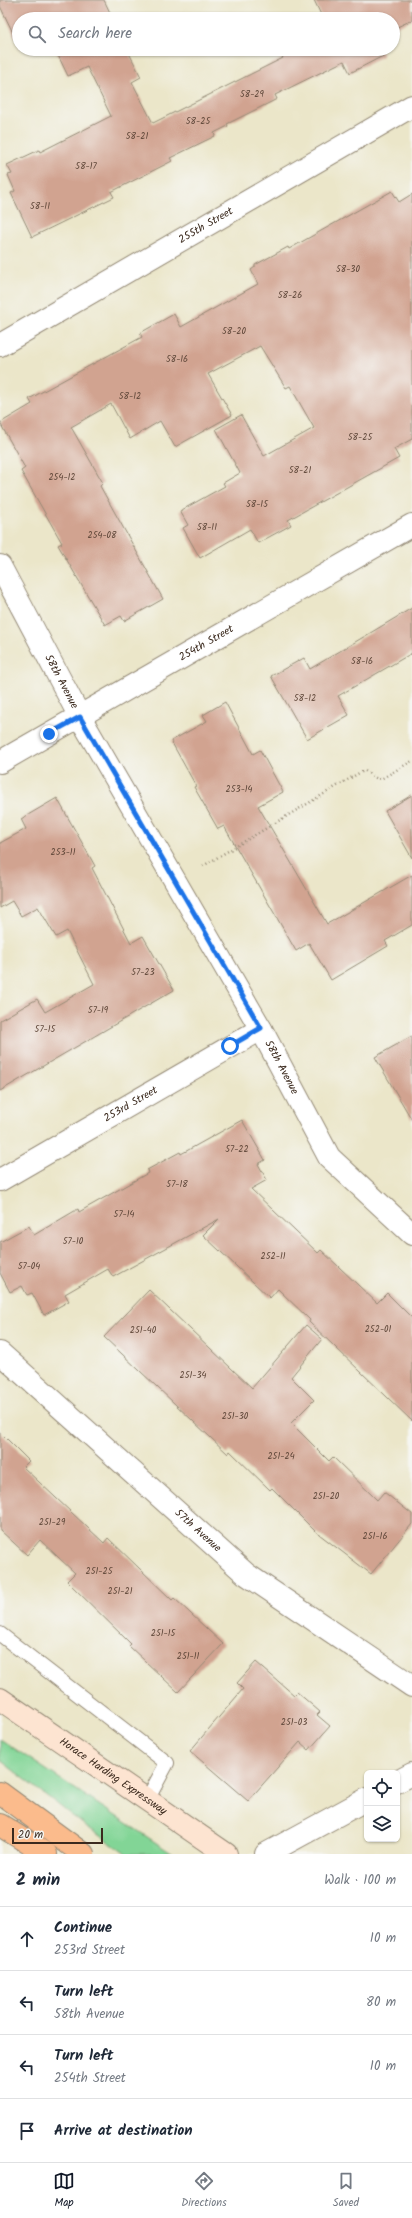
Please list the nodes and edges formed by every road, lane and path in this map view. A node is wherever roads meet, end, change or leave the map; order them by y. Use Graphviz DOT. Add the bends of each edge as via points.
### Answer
graph roads {
  1 [pos="412,106"];
  2 [pos="0,345"];
  3 [pos="412,525"];
  4 [pos="0,566"];
  5 [pos="80,717"];
  6 [pos="412,761"];
  7 [pos="0,762"];
  8 [pos="203,866"];
  9 [pos="261,1028"];
  10 [pos="0,1180"];
  11 [pos="412,1234"];
  12 [pos="0,1353"];
  13 [pos="0,1634"];
  14 [pos="412,1686"];
  15 [pos="0,1699"];
  16 [pos="412,1774"];
  17 [pos="400,1780"];
  18 [pos="0,1793"];
  19 [pos="147,1800"];
  20 [pos="364,1801"];
  21 [pos="0,1825"];
  22 [pos="46,1854"];
  23 [pos="83,1854"];
  24 [pos="226,1854"];
  25 [pos="266,1854"];
  1 -- 2 [label="street, 255th Street"];
  3 -- 5 [label="street, 254th Street"];
  4 -- 5 [label="street, 58th Avenue"];
  5 -- 7 [label="street, 254th Street"];
  5 -- 9 [label="street, 58th Avenue"];
  6 -- 8 [label="path" via="381,779 365,771 359,773"];
  9 -- 10 [label="street, 253rd Street"];
  9 -- 11 [label="street, 58th Avenue" via="329,1157"];
  12 -- 14 [label="street, 57th Avenue" via="246,1574"];
  13 -- 19 [label="lane" via="167,1763"];
  15 -- 19 [label="main road, Horace Harding Expressway"];
  16 -- 17 [label="street"];
  18 -- 23 [label="highway"];
  19 -- 24 [label="main road, Horace Harding Expressway"];
  20 -- 25 [label="street"];
  21 -- 22 [label="highway"];
}
